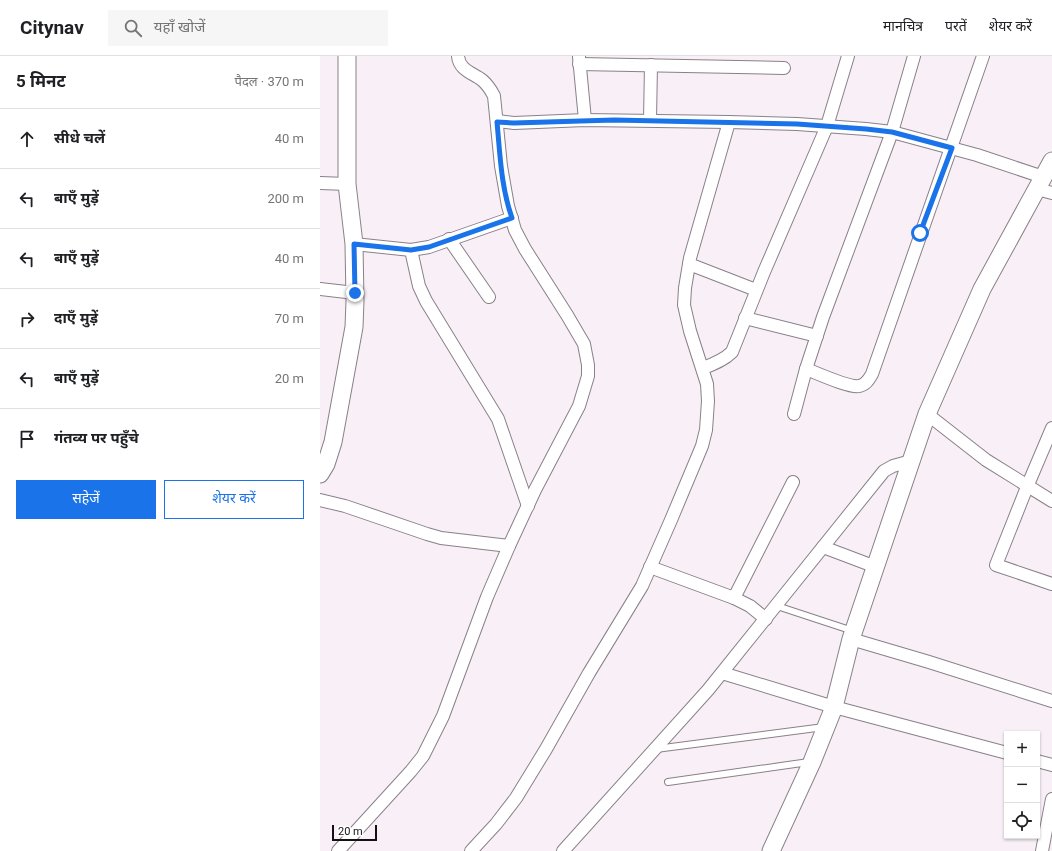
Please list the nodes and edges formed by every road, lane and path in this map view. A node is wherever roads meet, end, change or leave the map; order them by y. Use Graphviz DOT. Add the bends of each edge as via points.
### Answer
graph roads {
  1 [pos="347,56"];
  2 [pos="458,56"];
  3 [pos="848,56"];
  4 [pos="914,56"];
  5 [pos="983,56"];
  6 [pos="579,60"];
  7 [pos="646,62"];
  8 [pos="784,68"];
  9 [pos="585,120"];
  10 [pos="650,120"];
  11 [pos="497,122"];
  12 [pos="729,122"];
  13 [pos="827,126"];
  14 [pos="892,132"];
  15 [pos="952,148"];
  16 [pos="1052,161"];
  17 [pos="320,183"];
  18 [pos="347,184"];
  19 [pos="1044,186"];
  20 [pos="512,218"];
  21 [pos="449,239"];
  22 [pos="354,244"];
  23 [pos="411,250"];
  24 [pos="689,264"];
  25 [pos="320,289"];
  26 [pos="756,290"];
  27 [pos="355,293"];
  28 [pos="488,297"];
  29 [pos="746,318"];
  30 [pos="817,336"];
  31 [pos="703,368"];
  32 [pos="806,369"];
  33 [pos="794,414"];
  34 [pos="927,414"];
  35 [pos="1052,428"];
  36 [pos="911,461"];
  37 [pos="320,474"];
  38 [pos="793,482"];
  39 [pos="1027,487"];
  40 [pos="320,500"];
  41 [pos="1052,501"];
  42 [pos="528,506"];
  43 [pos="508,546"];
  44 [pos="824,547"];
  45 [pos="650,567"];
  46 [pos="876,567"];
  47 [pos="1052,584"];
  48 [pos="734,598"];
  49 [pos="777,606"];
  50 [pos="766,619"];
  51 [pos="853,635"];
  52 [pos="722,673"];
  53 [pos="1052,701"];
  54 [pos="834,707"];
  55 [pos="826,727"];
  56 [pos="655,749"];
  57 [pos="1004,752"];
  58 [pos="812,762"];
  59 [pos="1040,762"];
  60 [pos="1052,765"];
  61 [pos="668,782"];
  62 [pos="1052,799"];
  63 [pos="338,851"];
  64 [pos="471,851"];
  65 [pos="563,851"];
  66 [pos="771,851"];
  67 [pos="1042,851"];
  1 -- 18 [label="street"];
  2 -- 11 [label="street" via="463,69 491,88"];
  3 -- 13 [label="street"];
  4 -- 14 [label="street"];
  5 -- 15 [label="street"];
  6 -- 7 [label="street"];
  6 -- 9 [label="street"];
  7 -- 8 [label="street"];
  7 -- 10 [label="street"];
  9 -- 10 [label="street"];
  9 -- 11 [label="street"];
  10 -- 12 [label="street"];
  11 -- 20 [label="street" via="501,166"];
  12 -- 13 [label="street"];
  12 -- 24 [label="street"];
  13 -- 14 [label="street"];
  13 -- 26 [label="street"];
  14 -- 15 [label="street"];
  14 -- 30 [label="street"];
  15 -- 19 [label="street" via="977,155"];
  15 -- 32 [label="street" via="872,374 866,383 851,386"];
  16 -- 19 [label="street"];
  17 -- 18 [label="street"];
  18 -- 22 [label="street"];
  19 -- 34 [label="street" via="982,288"];
  20 -- 21 [label="street"];
  20 -- 42 [label="street" via="525,249 584,344 588,365 588,376 579,406"];
  21 -- 23 [label="street" via="429,247"];
  21 -- 28 [label="street"];
  22 -- 23 [label="street"];
  22 -- 27 [label="street"];
  23 -- 42 [label="street" via="419,286 426,301 498,419"];
  24 -- 26 [label="street"];
  24 -- 31 [label="street" via="684,305"];
  25 -- 27 [label="street"];
  26 -- 29 [label="street"];
  27 -- 37 [label="street" via="354,327 333,442"];
  29 -- 30 [label="street"];
  29 -- 31 [label="street" via="728,357"];
  30 -- 32 [label="street"];
  31 -- 45 [label="street" via="708,384 708,401 702,446"];
  32 -- 33 [label="street"];
  34 -- 36 [label="street"];
  34 -- 39 [label="street" via="986,460"];
  35 -- 39 [label="street"];
  36 -- 44 [label="street" via="884,471"];
  36 -- 46 [label="street"];
  38 -- 48 [label="street"];
  39 -- 41 [label="street"];
  39 -- 47 [label="street" via="996,565"];
  40 -- 43 [label="street" via="441,538"];
  42 -- 43 [label="street"];
  43 -- 63 [label="street" via="443,716 423,756"];
  44 -- 46 [label="street"];
  44 -- 49 [label="street"];
  45 -- 48 [label="street"];
  45 -- 64 [label="street" via="642,586 516,798"];
  46 -- 51 [label="street"];
  48 -- 50 [label="street" via="750,606"];
  49 -- 50 [label="street"];
  49 -- 51 [label="lane"];
  50 -- 52 [label="street"];
  51 -- 53 [label="street"];
  51 -- 54 [label="street"];
  52 -- 54 [label="street"];
  52 -- 56 [label="street"];
  54 -- 55 [label="street"];
  54 -- 57 [label="street"];
  55 -- 56 [label="lane"];
  55 -- 58 [label="street"];
  56 -- 65 [label="street"];
  58 -- 61 [label="lane"];
  58 -- 66 [label="street"];
  59 -- 60 [label="street"];
  62 -- 67 [label="street"];
}
